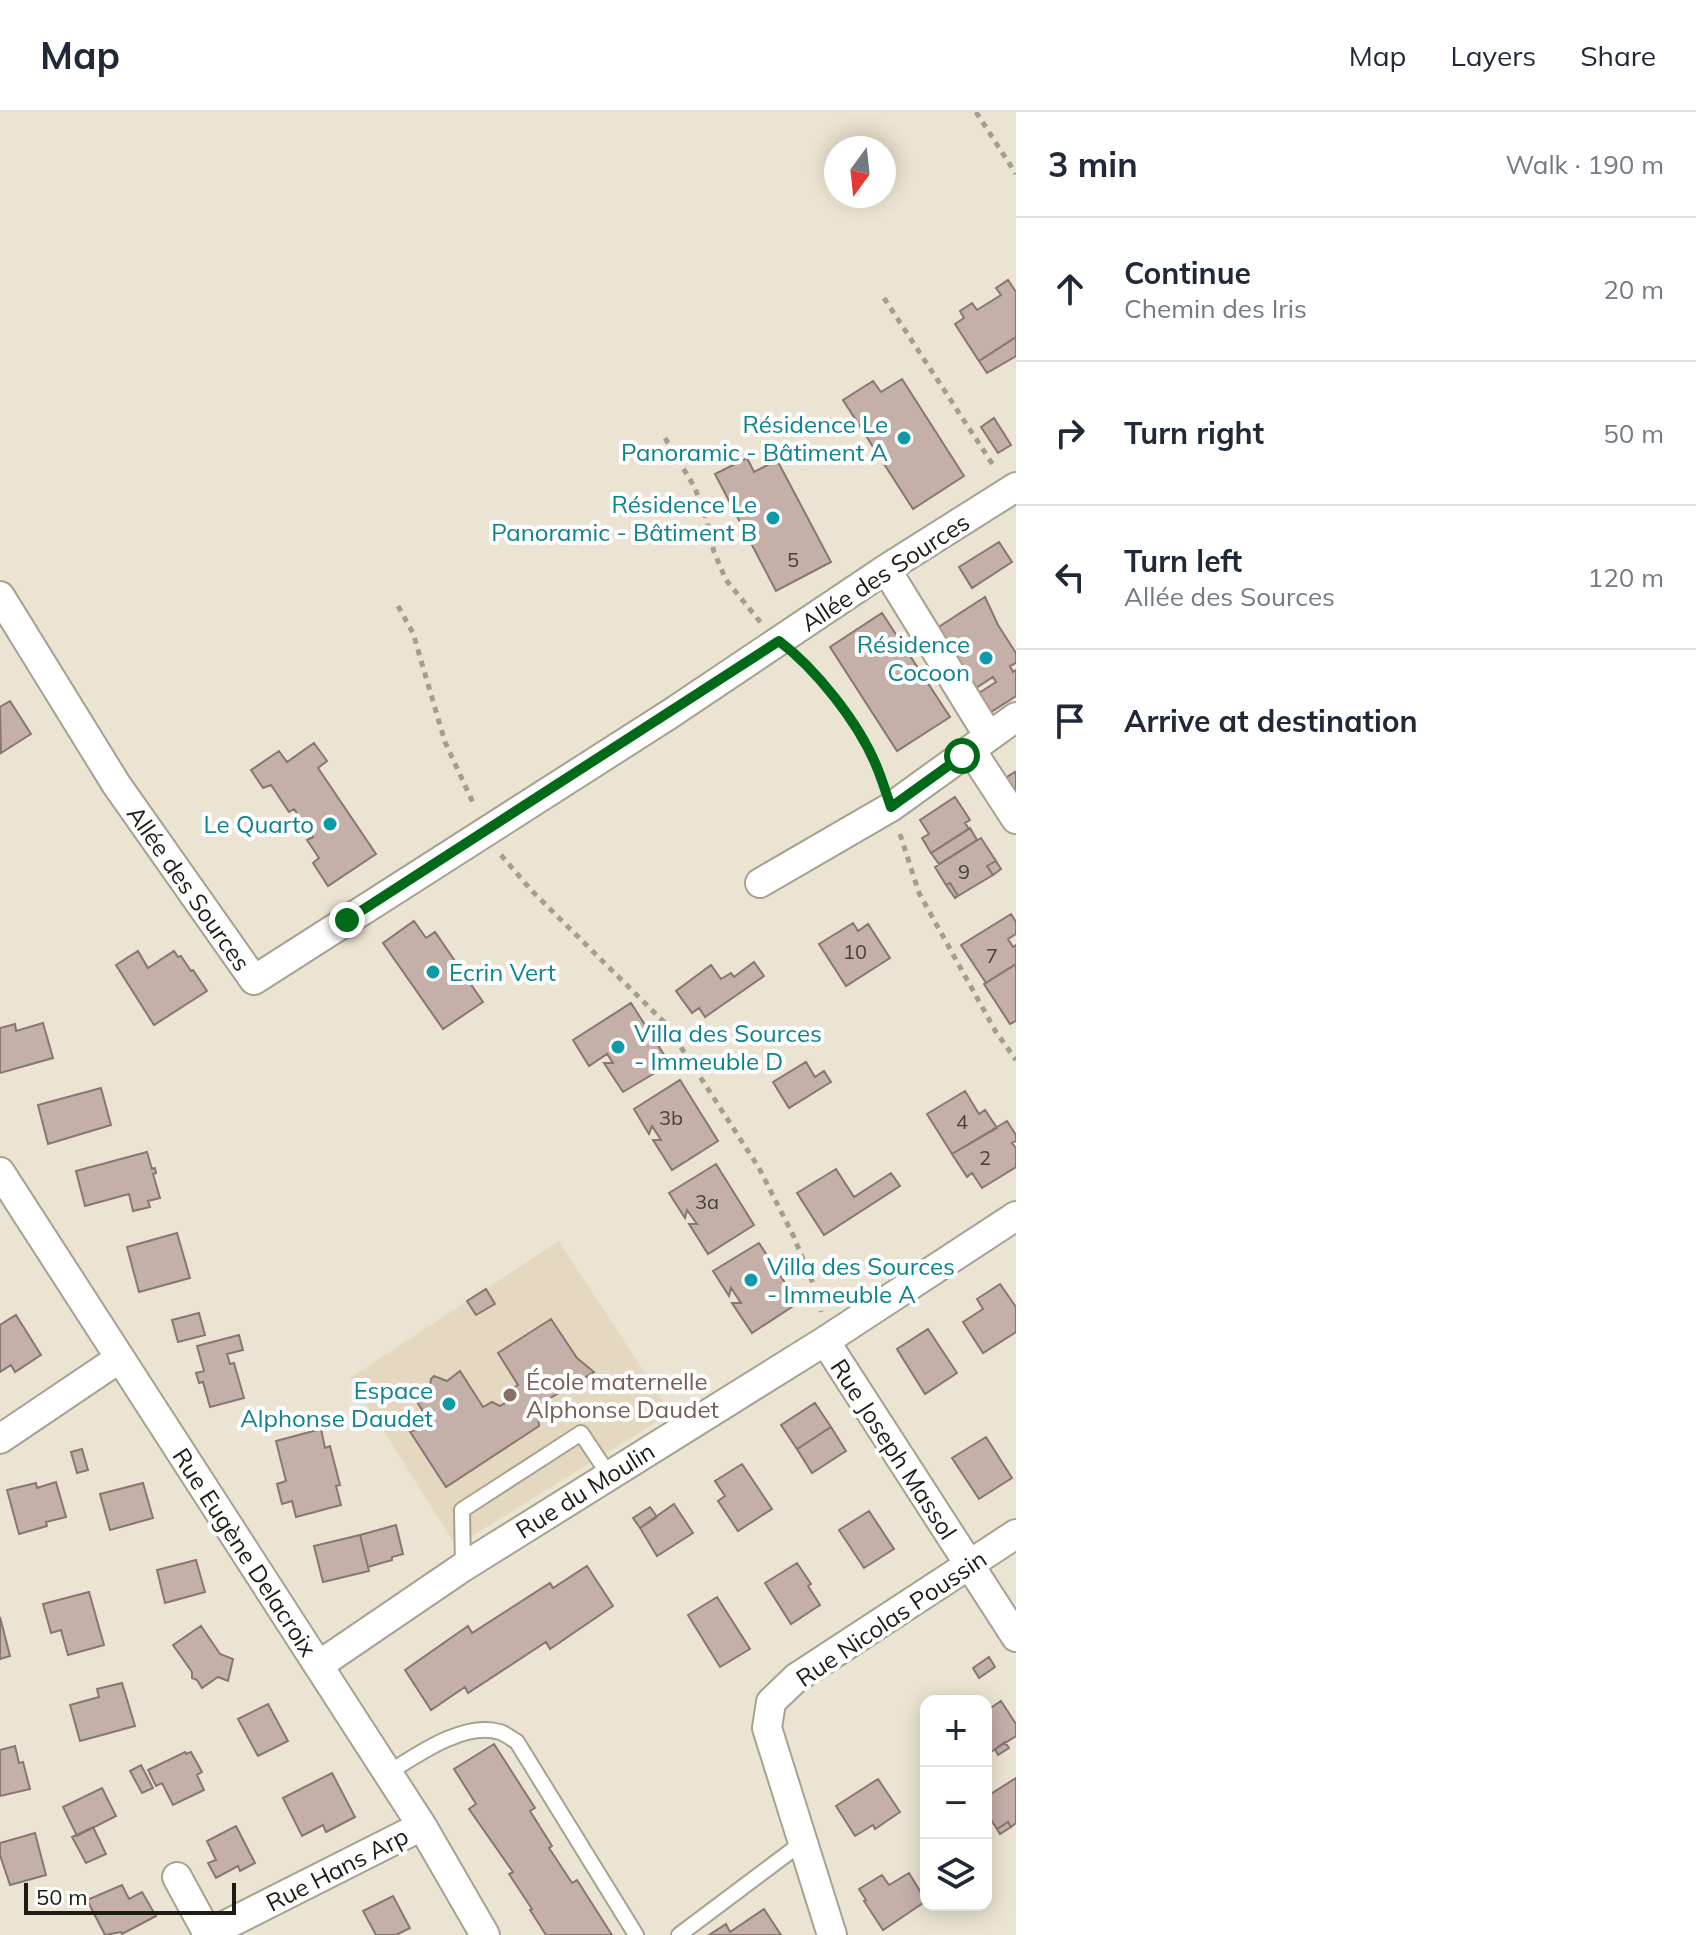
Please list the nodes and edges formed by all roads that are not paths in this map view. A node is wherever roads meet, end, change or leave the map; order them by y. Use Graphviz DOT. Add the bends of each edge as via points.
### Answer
graph roads {
  1 [pos="1013,489"];
  2 [pos="886,569"];
  3 [pos="0,596"];
  4 [pos="1016,717"];
  5 [pos="980,742"];
  6 [pos="1016,819"];
  7 [pos="760,883"];
  8 [pos="0,1172"];
  9 [pos="1016,1216"];
  10 [pos="825,1341"];
  11 [pos="120,1358"];
  12 [pos="0,1439"];
  13 [pos="609,1475"];
  14 [pos="1016,1534"];
  15 [pos="969,1566"];
  16 [pos="463,1567"];
  17 [pos="1016,1637"];
  18 [pos="319,1665"];
  19 [pos="388,1773"];
  20 [pos="422,1826"];
  21 [pos="803,1842"];
  22 [pos="177,1877"];
  23 [pos="207,1934"];
  24 [pos="485,1935"];
  25 [pos="636,1935"];
  26 [pos="679,1935"];
  27 [pos="832,1935"];
  1 -- 2 [label="street, Allée des Sources"];
  2 -- 3 [label="street, Allée des Sources" via="254,980 116,784"];
  2 -- 5 [label="street"];
  4 -- 5 [label="street"];
  5 -- 6 [label="street"];
  5 -- 7 [label="street" via="891,807"];
  8 -- 11 [label="street, Rue Eugène Delacroix"];
  9 -- 10 [label="street, Rue du Moulin"];
  10 -- 13 [label="street, Rue du Moulin"];
  10 -- 15 [label="street, Rue Joseph Massol"];
  11 -- 12 [label="street"];
  11 -- 18 [label="street, Rue Eugène Delacroix"];
  13 -- 16 [label="street, Rue du Moulin"];
  13 -- 16 [label="lane" via="581,1433 568,1441 462,1510"];
  14 -- 15 [label="street, Rue Nicolas Poussin"];
  15 -- 17 [label="street, Rue Joseph Massol"];
  15 -- 21 [label="street, Rue Nicolas Poussin" via="796,1678 771,1702 767,1728"];
  16 -- 18 [label="street, Rue du Moulin"];
  18 -- 19 [label="street, Rue Eugène Delacroix"];
  19 -- 20 [label="street, Rue Eugène Delacroix"];
  19 -- 25 [label="lane" via="442,1740 482,1731 501,1732 517,1742"];
  20 -- 23 [label="street, Rue Hans Arp"];
  20 -- 24 [label="street, Rue Eugène Delacroix"];
  21 -- 26 [label="lane"];
  21 -- 27 [label="street, Rue Nicolas Poussin"];
  22 -- 23 [label="street, Rue Hans Arp"];
}
